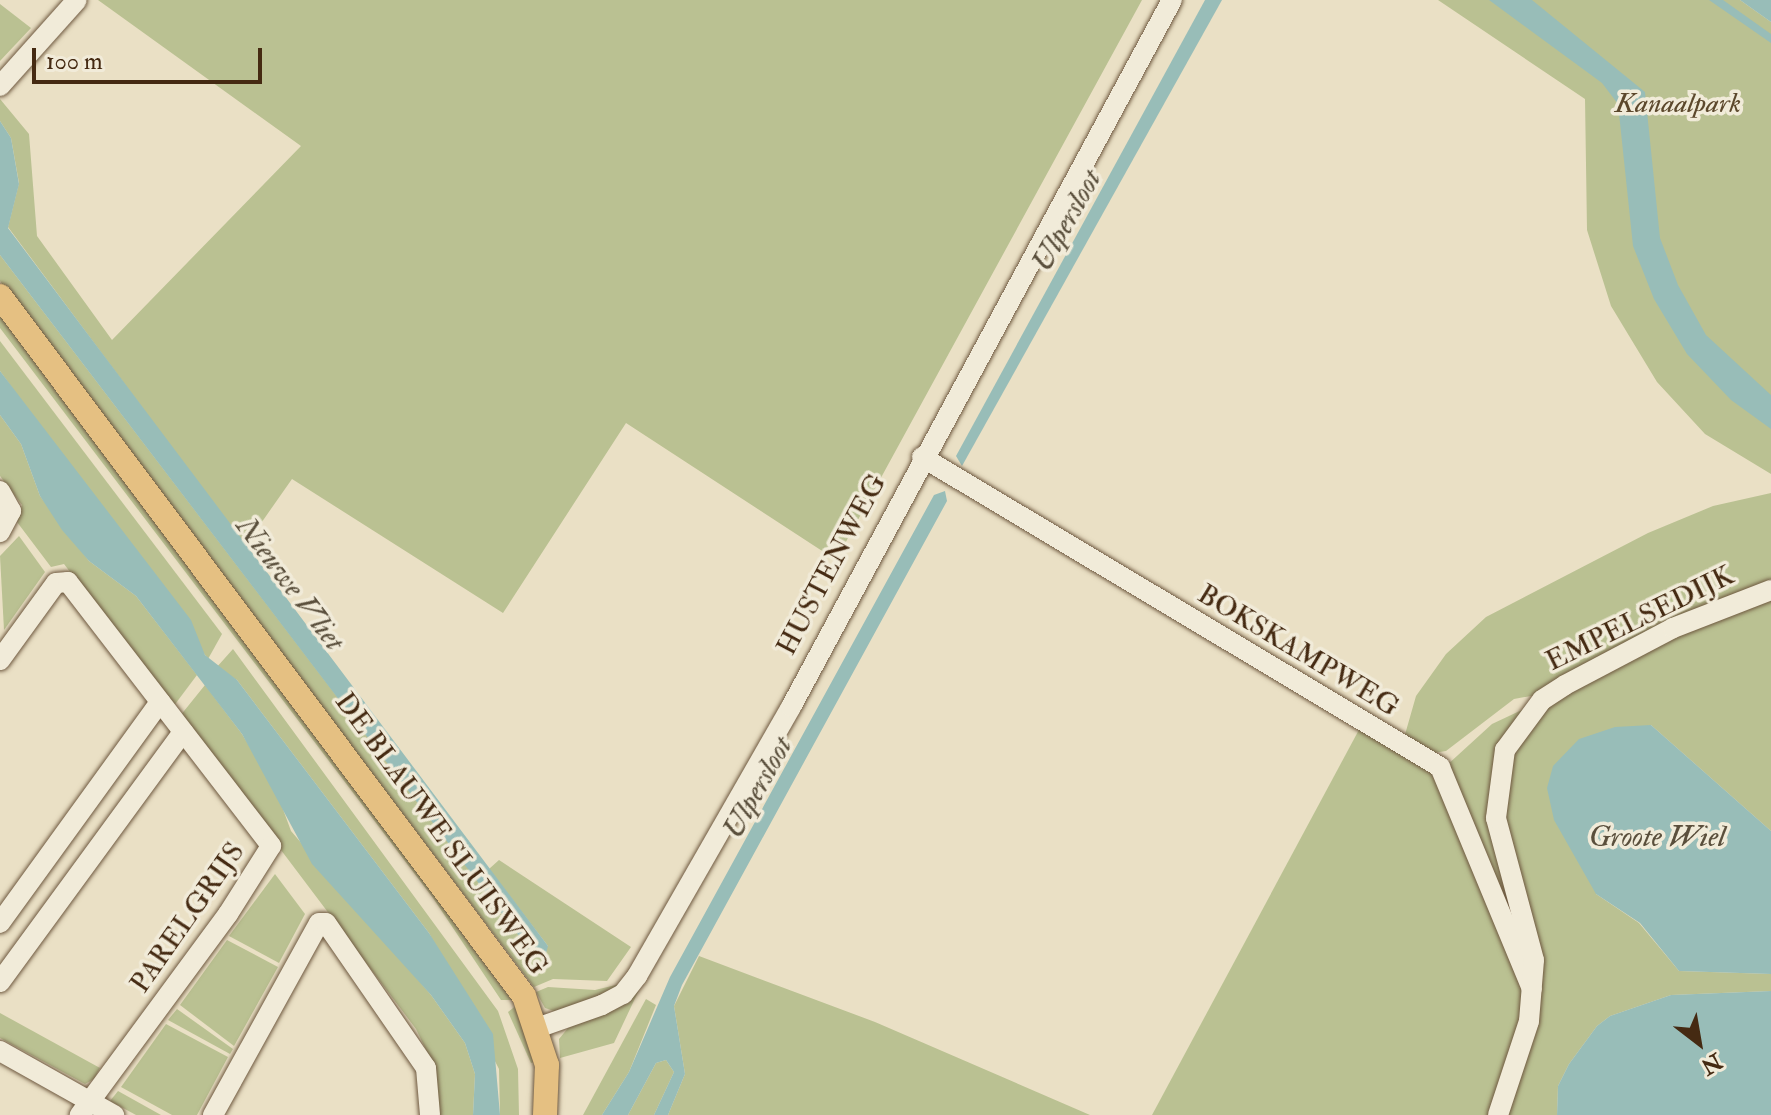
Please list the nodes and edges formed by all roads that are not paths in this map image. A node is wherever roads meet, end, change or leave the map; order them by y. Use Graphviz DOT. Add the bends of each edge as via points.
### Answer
graph roads {
  1 [pos="77,0"];
  2 [pos="1172,0"];
  3 [pos="0,86"];
  4 [pos="0,296"];
  5 [pos="922,457"];
  6 [pos="0,491"];
  7 [pos="0,532"];
  8 [pos="1771,590"];
  9 [pos="0,660"];
  10 [pos="172,717"];
  11 [pos="0,923"];
  12 [pos="0,982"];
  13 [pos="1532,989"];
  14 [pos="537,1028"];
  15 [pos="0,1051"];
  16 [pos="85,1108"];
  17 [pos="114,1115"];
  18 [pos="213,1115"];
  19 [pos="430,1115"];
  20 [pos="545,1115"];
  21 [pos="1498,1115"];
  1 -- 3 [label="street"];
  2 -- 5 [label="street, HUSTENWEG"];
  4 -- 14 [label="main road, DE BLAUWE SLUISWEG" via="420,850 524,996"];
  5 -- 13 [label="street, BOKSKAMPWEG" via="1440,767"];
  5 -- 14 [label="street, HUSTENWEG" via="791,707 637,976 623,994 602,1005"];
  6 -- 7 [label="street" via="11,511"];
  8 -- 13 [label="street, EMPELSEDIJK" via="1673,628 1565,685 1542,700 1505,750 1496,818 1534,960"];
  9 -- 10 [label="street" via="56,583 68,582"];
  10 -- 11 [label="street"];
  10 -- 12 [label="street"];
  10 -- 16 [label="street, PARELGRIJS" via="271,846 228,914"];
  13 -- 21 [label="street, EMPELSEDIJK" via="1529,1021"];
  14 -- 20 [label="main road" via="548,1079"];
  15 -- 16 [label="street"];
  16 -- 17 [label="street"];
  18 -- 19 [label="street" via="319,923 326,923 414,1046 426,1068"];
}
